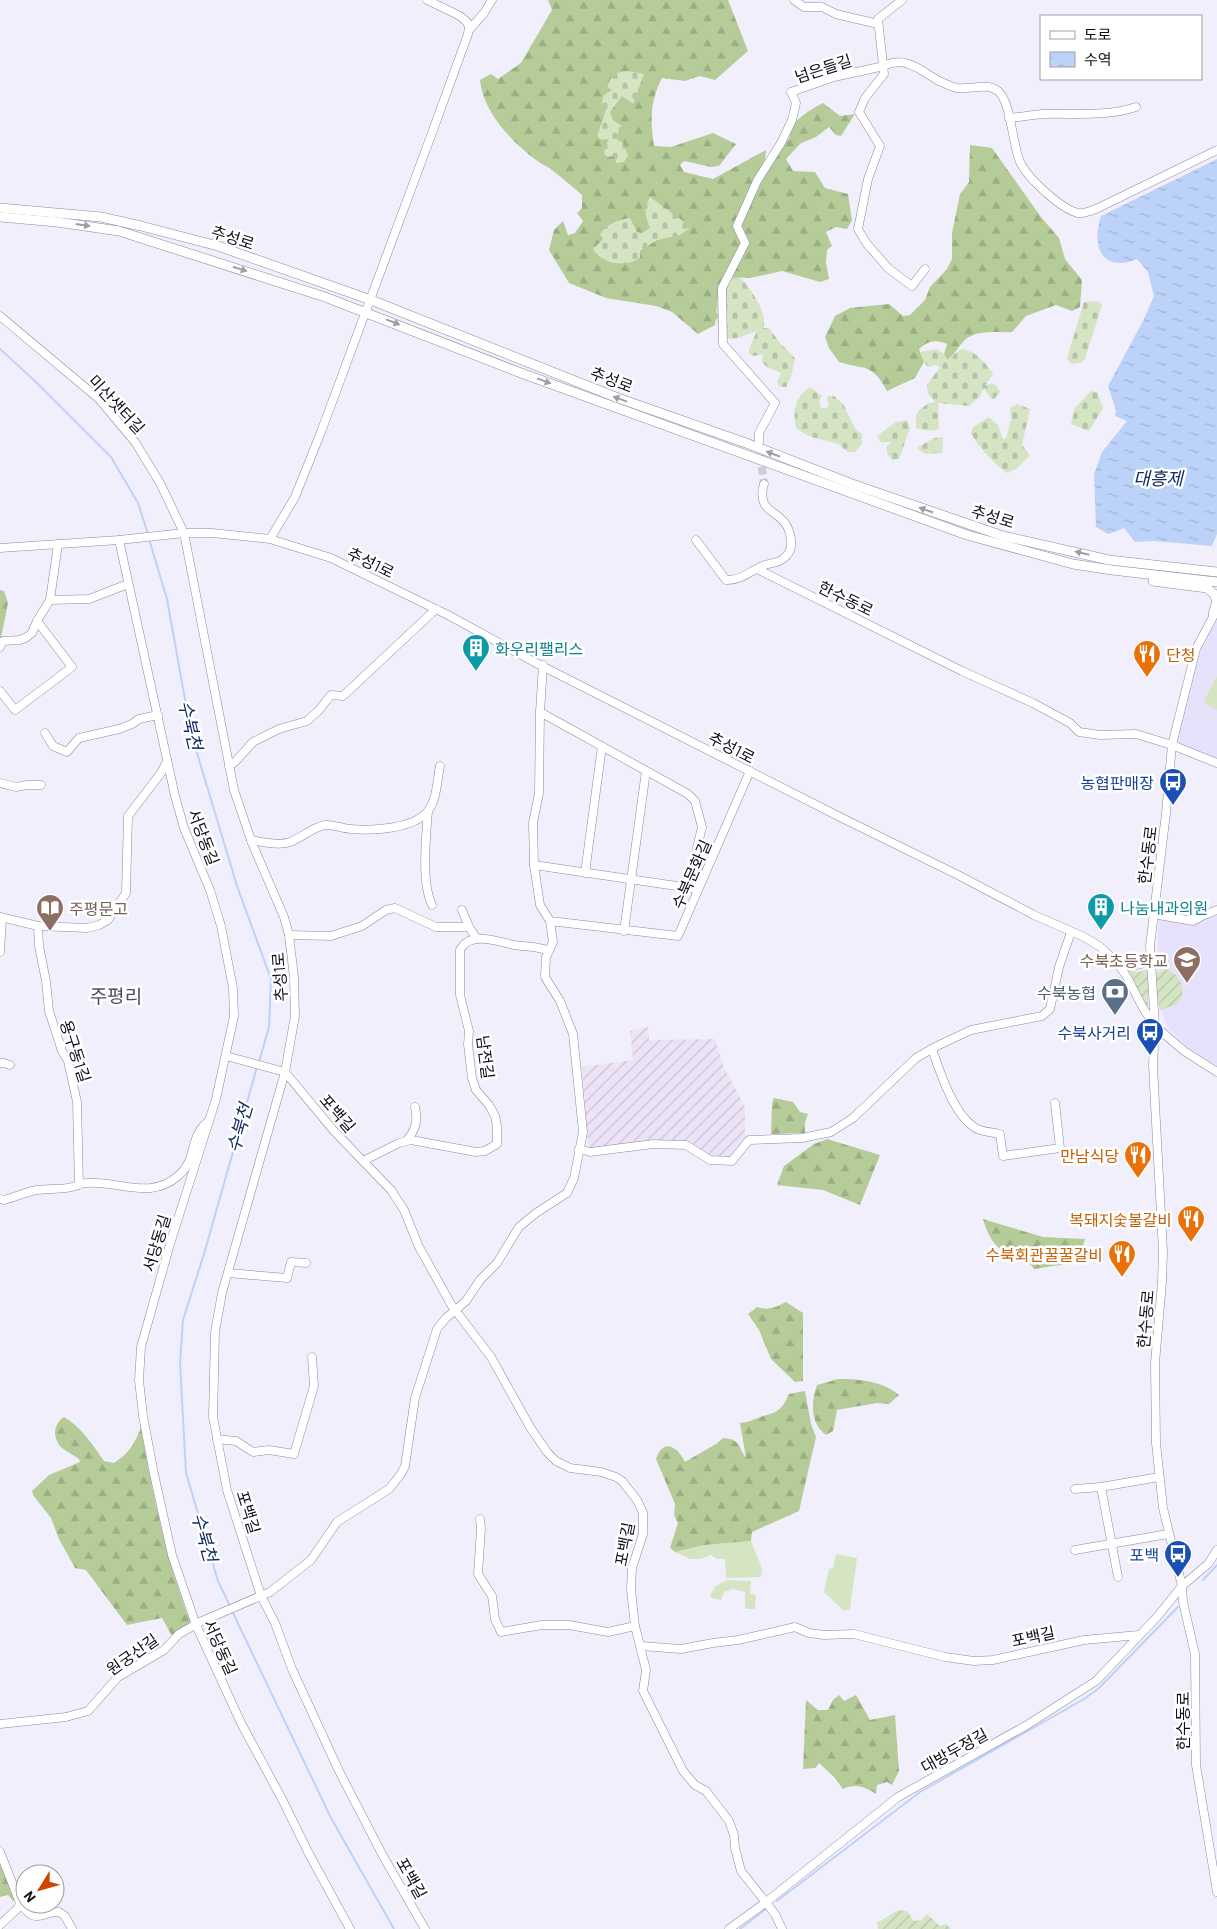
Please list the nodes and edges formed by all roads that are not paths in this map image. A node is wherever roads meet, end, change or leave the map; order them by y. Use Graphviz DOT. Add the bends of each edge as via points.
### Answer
graph roads {
  1 [pos="427,0"];
  2 [pos="492,0"];
  3 [pos="794,0"];
  4 [pos="902,0"];
  5 [pos="878,24"];
  6 [pos="469,30"];
  7 [pos="884,66"];
  8 [pos="1136,107"];
  9 [pos="1009,118"];
  10 [pos="1217,150"];
  11 [pos="0,208"];
  12 [pos="0,217"];
  13 [pos="925,269"];
  14 [pos="371,300"];
  15 [pos="366,312"];
  16 [pos="0,316"];
  17 [pos="759,442"];
  18 [pos="764,484"];
  19 [pos="183,533"];
  20 [pos="270,539"];
  21 [pos="122,540"];
  22 [pos="696,540"];
  23 [pos="58,544"];
  24 [pos="0,548"];
  25 [pos="1101,558"];
  26 [pos="1073,564"];
  27 [pos="1217,566"];
  28 [pos="757,569"];
  29 [pos="1217,572"];
  30 [pos="1217,582"];
  31 [pos="128,584"];
  32 [pos="50,600"];
  33 [pos="1217,601"];
  34 [pos="436,609"];
  35 [pos="1216,612"];
  36 [pos="37,621"];
  37 [pos="0,647"];
  38 [pos="543,666"];
  39 [pos="0,691"];
  40 [pos="540,712"];
  41 [pos="158,715"];
  42 [pos="44,733"];
  43 [pos="1172,745"];
  44 [pos="602,746"];
  45 [pos="168,761"];
  46 [pos="1217,763"];
  47 [pos="229,766"];
  48 [pos="440,766"];
  49 [pos="646,771"];
  50 [pos="750,771"];
  51 [pos="0,783"];
  52 [pos="41,786"];
  53 [pos="428,811"];
  54 [pos="252,840"];
  55 [pos="534,865"];
  56 [pos="585,873"];
  57 [pos="632,880"];
  58 [pos="432,905"];
  59 [pos="462,910"];
  60 [pos="1217,910"];
  61 [pos="1153,914"];
  62 [pos="1,918"];
  63 [pos="550,921"];
  64 [pos="38,926"];
  65 [pos="469,927"];
  66 [pos="624,931"];
  67 [pos="1071,932"];
  68 [pos="289,935"];
  69 [pos="478,939"];
  70 [pos="549,951"];
  71 [pos="0,952"];
  72 [pos="1150,958"];
  73 [pos="1116,961"];
  74 [pos="1155,1026"];
  75 [pos="932,1049"];
  76 [pos="226,1056"];
  77 [pos="0,1063"];
  78 [pos="10,1066"];
  79 [pos="283,1072"];
  80 [pos="1217,1072"];
  81 [pos="1055,1103"];
  82 [pos="415,1107"];
  83 [pos="209,1121"];
  84 [pos="406,1141"];
  85 [pos="579,1149"];
  86 [pos="363,1161"];
  87 [pos="79,1185"];
  88 [pos="0,1199"];
  89 [pos="306,1263"];
  90 [pos="228,1273"];
  91 [pos="455,1310"];
  92 [pos="312,1357"];
  93 [pos="217,1438"];
  94 [pos="1159,1477"];
  95 [pos="1101,1487"];
  96 [pos="1074,1489"];
  97 [pos="480,1519"];
  98 [pos="1168,1534"];
  99 [pos="1112,1545"];
  100 [pos="1075,1550"];
  101 [pos="1217,1550"];
  102 [pos="1118,1576"];
  103 [pos="1182,1586"];
  104 [pos="258,1597"];
  105 [pos="198,1623"];
  106 [pos="634,1626"];
  107 [pos="1139,1636"];
  108 [pos="640,1646"];
  109 [pos="0,1724"];
  110 [pos="0,1852"];
  111 [pos="15,1890"];
  112 [pos="1217,1892"];
  113 [pos="765,1903"];
  114 [pos="15,1911"];
  115 [pos="30,1914"];
  116 [pos="50,1914"];
  117 [pos="62,1914"];
  118 [pos="0,1925"];
  119 [pos="72,1929"];
  120 [pos="350,1929"];
  121 [pos="424,1929"];
  122 [pos="729,1929"];
  123 [pos="782,1929"];
  1 -- 6 [label="street" via="465,19"];
  2 -- 6 [label="street"];
  3 -- 5 [label="street" via="804,7 822,8"];
  4 -- 5 [label="street" via="878,19"];
  5 -- 7 [label="street"];
  6 -- 14 [label="street"];
  7 -- 9 [label="street" via="892,62 910,64 957,88 992,88 999,92"];
  7 -- 13 [label="street" via="884,74 864,98 858,112 880,146 868,179 858,228 889,269 912,286"];
  7 -- 17 [label="street, 넘은들길" via="834,76 791,92 796,103 792,120 757,181 737,226 745,243 722,288 723,344 775,403 759,433"];
  8 -- 9 [label="street" via="1124,111"];
  9 -- 10 [label="street" via="1020,163 1055,200 1076,213 1083,214"];
  11 -- 14 [label="main road, 추성로" via="100,217 141,226 218,246"];
  12 -- 15 [label="main road, 추성로, one-way" via="119,231"];
  14 -- 15 [label="street"];
  25 -- 14 [label="main road, 추성로, one-way" via="1003,536 861,488 600,391"];
  15 -- 20 [label="street" via="295,497"];
  15 -- 26 [label="main road, 추성로, one-way" via="521,373 837,489 967,535"];
  16 -- 19 [label="street, 미산샛터길" via="99,399 135,442 160,483"];
  18 -- 28 [label="street" via="764,504 786,524 791,542 785,558"];
  19 -- 20 [label="street, 추성1로"];
  19 -- 21 [label="street, 추성1로"];
  19 -- 47 [label="street, 추성1로"];
  20 -- 34 [label="street, 추성1로" via="331,558"];
  21 -- 23 [label="street, 추성1로"];
  21 -- 31 [label="street, 서당동길"];
  22 -- 28 [label="street" via="726,580 735,581"];
  23 -- 24 [label="street, 추성1로"];
  23 -- 32 [label="street"];
  25 -- 27 [label="main road"];
  25 -- 29 [label="main road, 추성로"];
  26 -- 30 [label="main road, 추성로"];
  26 -- 33 [label="main road" via="1147,581 1207,588"];
  28 -- 43 [label="street, 한수동로" via="962,671 1034,703 1070,723 1079,732 1136,734"];
  31 -- 32 [label="street" via="89,599"];
  31 -- 41 [label="street, 서당동길"];
  32 -- 36 [label="street"];
  33 -- 35 [label="main road"];
  34 -- 38 [label="street, 추성1로"];
  34 -- 47 [label="street" via="343,696 331,695 306,721 279,729 253,742"];
  35 -- 43 [label="street, 한수동로" via="1190,667"];
  36 -- 37 [label="street" via="27,638 3,641"];
  36 -- 39 [label="street" via="72,667 15,710"];
  38 -- 40 [label="street"];
  38 -- 50 [label="street, 추성1로"];
  40 -- 44 [label="street, 수북문화길"];
  40 -- 55 [label="street" via="539,794 533,823"];
  41 -- 42 [label="street" via="119,729 79,738 67,752 53,746"];
  41 -- 45 [label="street, 서당동길"];
  43 -- 46 [label="street"];
  43 -- 61 [label="street, 한수동로"];
  44 -- 49 [label="street, 수북문화길"];
  44 -- 56 [label="street"];
  45 -- 64 [label="street" via="128,816 126,893 108,920 86,928"];
  45 -- 76 [label="street, 서당동길" via="184,828 210,890 228,959 234,1016"];
  47 -- 54 [label="street, 추성1로"];
  48 -- 53 [label="street"];
  49 -- 57 [label="street"];
  49 -- 57 [label="street, 수북문화길" via="695,801 702,827 697,848 697,890"];
  50 -- 66 [label="street, 수북문화길" via="678,936"];
  50 -- 67 [label="street, 추성1로"];
  51 -- 52 [label="street" via="16,787"];
  53 -- 54 [label="street" via="421,817 386,829 352,830 325,825 288,842"];
  53 -- 58 [label="street" via="425,866"];
  54 -- 68 [label="street, 추성1로"];
  55 -- 56 [label="street, 수북문화길"];
  55 -- 63 [label="street" via="540,904"];
  56 -- 57 [label="street, 수북문화길"];
  57 -- 66 [label="street"];
  59 -- 65 [label="street"];
  60 -- 61 [label="street" via="1193,921"];
  61 -- 72 [label="street, 한수동로"];
  62 -- 64 [label="street"];
  62 -- 71 [label="street"];
  63 -- 66 [label="street, 수북문화길"];
  63 -- 70 [label="street" via="553,942"];
  64 -- 87 [label="street, 용구동1길" via="49,1011 68,1061 77,1102"];
  65 -- 68 [label="street" via="436,927 395,908 386,910 362,926 331,936"];
  65 -- 69 [label="street"];
  67 -- 73 [label="street, 추성1로" via="1099,946"];
  67 -- 75 [label="street" via="1050,1009 1042,1016 971,1030"];
  68 -- 79 [label="street, 추성1로" via="295,1016"];
  69 -- 70 [label="street"];
  69 -- 84 [label="street, 남전길" via="463,945 460,950 460,995 469,1031 474,1083 495,1116 497,1144 476,1152 417,1140"];
  70 -- 85 [label="street" via="545,977 560,1001 573,1034 583,1127"];
  72 -- 73 [label="street" via="1136,966"];
  72 -- 74 [label="street, 한수동로"];
  73 -- 74 [label="street, 추성1로"];
  74 -- 80 [label="street, 추성1로" via="1184,1051"];
  74 -- 94 [label="street, 한수동로" via="1153,1065 1163,1251 1155,1363"];
  75 -- 81 [label="street" via="955,1104 975,1128 1000,1134 1003,1156 1060,1148"];
  75 -- 85 [label="street" via="916,1058 853,1118 831,1132 802,1138 749,1140 732,1161 710,1160 686,1145 653,1144 590,1152"];
  76 -- 79 [label="street"];
  76 -- 83 [label="street, 서당동길"];
  77 -- 78 [label="street"];
  79 -- 86 [label="street, 포백길"];
  79 -- 90 [label="street, 포백길"];
  82 -- 84 [label="street" via="417,1122"];
  83 -- 87 [label="street" via="195,1137 188,1166 166,1184 152,1189 94,1183"];
  83 -- 105 [label="street, 서당동길" via="148,1319 141,1347 139,1380 147,1440 172,1555"];
  84 -- 86 [label="street, 남전길"];
  85 -- 91 [label="street, 원궁산길" via="574,1178 567,1193 519,1227 497,1263"];
  86 -- 91 [label="street, 포백길" via="396,1198"];
  87 -- 88 [label="street" via="36,1190"];
  89 -- 90 [label="street" via="291,1262 287,1278"];
  90 -- 93 [label="street, 포백길" via="215,1342 213,1417"];
  91 -- 104 [label="street, 원궁산길" via="434,1335 415,1398 407,1458 401,1474 389,1488 337,1522 310,1560 270,1592"];
  91 -- 106 [label="street, 포백길" via="491,1357 547,1452 570,1468 616,1477 637,1500 643,1512 644,1528 632,1568"];
  92 -- 93 [label="street" via="314,1386 294,1454 269,1450 253,1452 236,1441"];
  93 -- 104 [label="street, 포백길" via="227,1490"];
  94 -- 95 [label="street"];
  94 -- 98 [label="street, 한수동로"];
  95 -- 96 [label="street"];
  95 -- 99 [label="street"];
  97 -- 106 [label="street" via="479,1576 491,1592 501,1632 555,1625 608,1632"];
  98 -- 99 [label="street"];
  98 -- 103 [label="street, 한수동로"];
  99 -- 100 [label="street"];
  99 -- 102 [label="street"];
  101 -- 103 [label="street, 대방두정길" via="1208,1564"];
  103 -- 107 [label="street, 대방두정길"];
  103 -- 112 [label="street, 한수동로" via="1195,1654 1196,1765"];
  104 -- 105 [label="street, 원궁산길"];
  104 -- 121 [label="street, 포백길" via="275,1623 292,1669 339,1771"];
  105 -- 109 [label="street, 원궁산길" via="180,1634 164,1650 118,1677 88,1710"];
  105 -- 120 [label="street, 서당동길" via="241,1723"];
  106 -- 108 [label="street, 포백길"];
  107 -- 108 [label="street, 포백길" via="1084,1640 982,1661 963,1661 854,1634 824,1635 795,1627 681,1649"];
  107 -- 113 [label="street, 대방두정길" via="1085,1690 898,1796"];
  108 -- 113 [label="street, 포백길" via="646,1670 643,1691 658,1724 683,1771 695,1785 706,1791 729,1820 740,1871"];
  110 -- 111 [label="street"];
  113 -- 122 [label="street, 대방두정길"];
  113 -- 123 [label="street, 포백길"];
  114 -- 118 [label="street"];
  115 -- 116 [label="street" via="36,1917"];
  117 -- 119 [label="street"];
}
